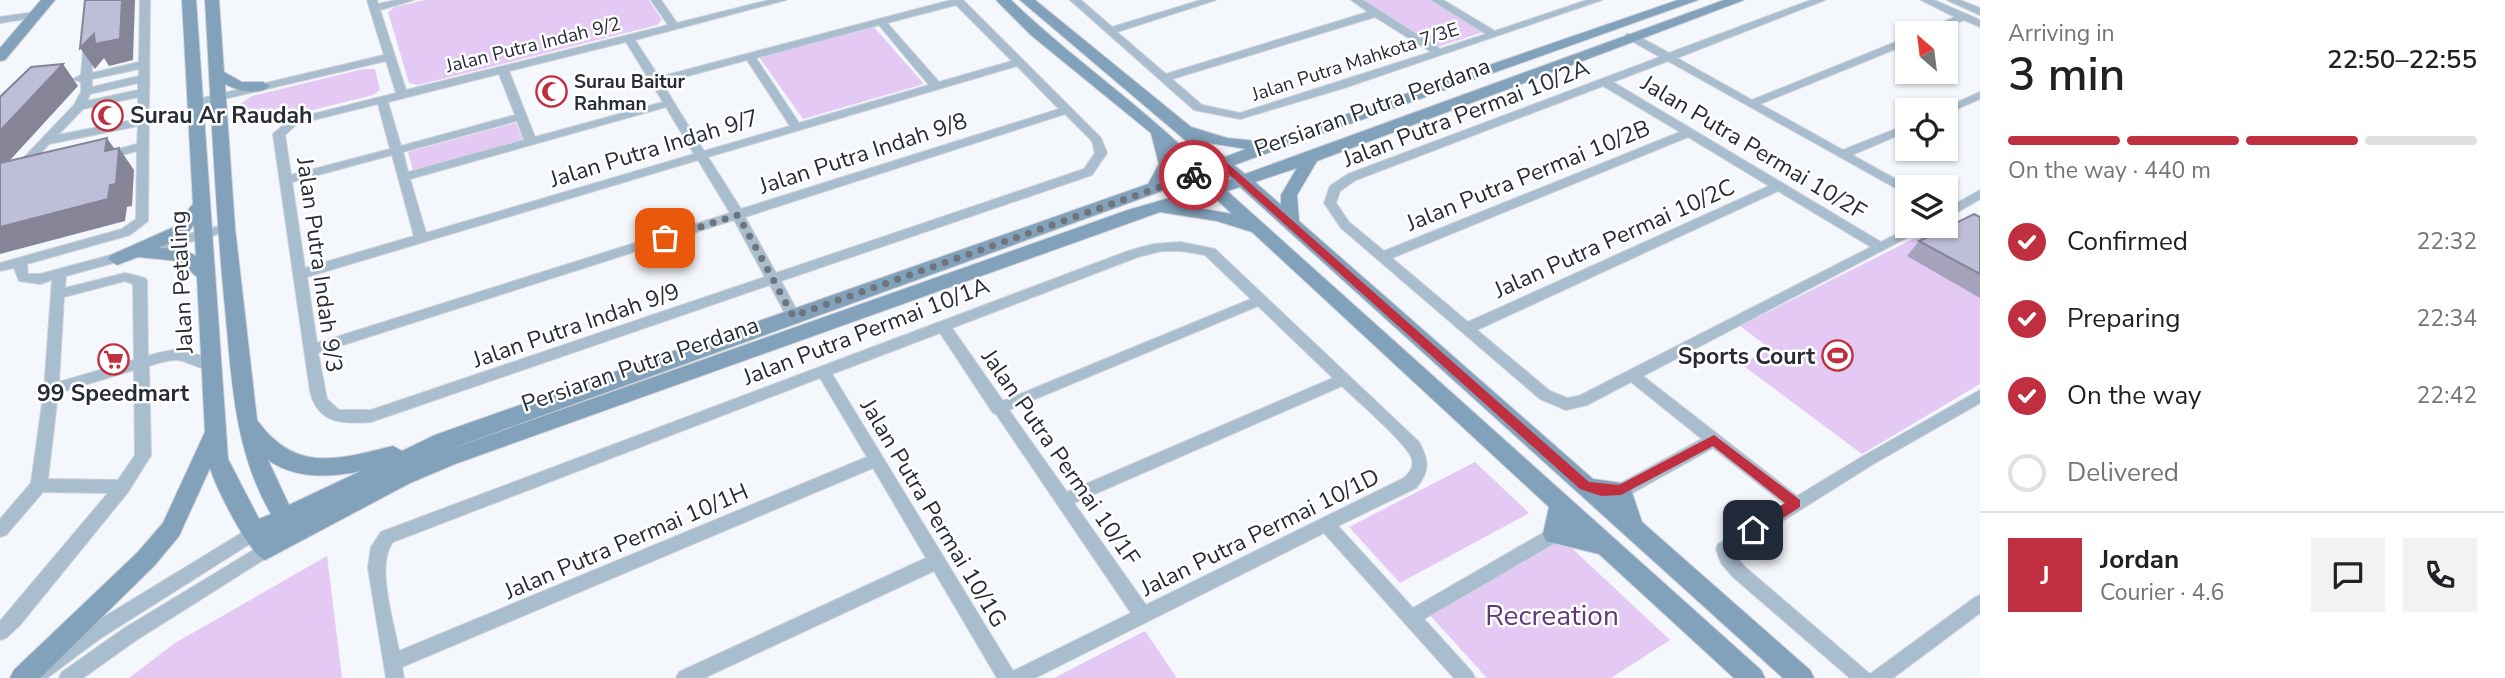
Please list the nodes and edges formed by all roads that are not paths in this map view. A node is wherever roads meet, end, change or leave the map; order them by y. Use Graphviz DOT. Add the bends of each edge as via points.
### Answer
graph roads {
  1 [pos="48,0"];
  2 [pos="145,0"];
  3 [pos="190,0"];
  4 [pos="212,0"];
  5 [pos="409,0"];
  6 [pos="656,0"];
  7 [pos="781,0"];
  8 [pos="1003,0"];
  9 [pos="1027,0"];
  10 [pos="1075,0"];
  11 [pos="1211,0"];
  12 [pos="1356,0"];
  13 [pos="1436,0"];
  14 [pos="1597,0"];
  15 [pos="1691,0"];
  16 [pos="1820,0"];
  17 [pos="1926,0"];
  18 [pos="1952,0"];
  19 [pos="958,1"];
  20 [pos="1734,1"];
  21 [pos="373,4"];
  22 [pos="1980,12"];
  23 [pos="1376,13"];
  24 [pos="35,15"];
  25 [pos="1043,15"];
  26 [pos="1963,17"];
  27 [pos="0,20"];
  28 [pos="1953,21"];
  29 [pos="881,22"];
  30 [pos="1980,24"];
  31 [pos="89,26"];
  32 [pos="674,26"];
  33 [pos="1109,31"];
  34 [pos="1037,33"];
  35 [pos="1493,34"];
  36 [pos="1630,36"];
  37 [pos="629,38"];
  38 [pos="1895,45"];
  39 [pos="1439,52"];
  40 [pos="0,57"];
  41 [pos="390,57"];
  42 [pos="750,57"];
  43 [pos="1669,58"];
  44 [pos="1019,62"];
  45 [pos="145,64"];
  46 [pos="503,70"];
  47 [pos="217,74"];
  48 [pos="86,78"];
  49 [pos="145,78"];
  50 [pos="1164,78"];
  51 [pos="65,80"];
  52 [pos="657,81"];
  53 [pos="1605,82"];
  54 [pos="936,86"];
  55 [pos="260,87"];
  56 [pos="86,92"];
  57 [pos="145,92"];
  58 [pos="402,95"];
  59 [pos="1980,95"];
  60 [pos="382,100"];
  61 [pos="198,102"];
  62 [pos="670,103"];
  63 [pos="1751,104"];
  64 [pos="1958,105"];
  65 [pos="79,106"];
  66 [pos="220,106"];
  67 [pos="1067,110"];
  68 [pos="521,117"];
  69 [pos="144,121"];
  70 [pos="293,122"];
  71 [pos="1180,125"];
  72 [pos="797,128"];
  73 [pos="1157,130"];
  74 [pos="1689,132"];
  75 [pos="1895,132"];
  76 [pos="46,141"];
  77 [pos="531,142"];
  78 [pos="144,146"];
  79 [pos="1268,146"];
  80 [pos="396,151"];
  81 [pos="1843,154"];
  82 [pos="702,155"];
  83 [pos="1311,158"];
  84 [pos="94,159"];
  85 [pos="1223,164"];
  86 [pos="1200,173"];
  87 [pos="32,174"];
  88 [pos="404,177"];
  89 [pos="287,180"];
  90 [pos="1242,181"];
  91 [pos="1895,184"];
  92 [pos="1779,186"];
  93 [pos="1152,190"];
  94 [pos="1217,191"];
  95 [pos="1980,194"];
  96 [pos="201,205"];
  97 [pos="1958,209"];
  98 [pos="1134,214"];
  99 [pos="738,215"];
  100 [pos="1290,223"];
  101 [pos="226,228"];
  102 [pos="1263,233"];
  103 [pos="202,235"];
  104 [pos="1898,238"];
  105 [pos="421,239"];
  106 [pos="1880,247"];
  107 [pos="139,253"];
  108 [pos="1382,257"];
  109 [pos="117,259"];
  110 [pos="21,262"];
  111 [pos="0,267"];
  112 [pos="205,274"];
  113 [pos="300,274"];
  114 [pos="59,275"];
  115 [pos="773,281"];
  116 [pos="58,294"];
  117 [pos="1260,300"];
  118 [pos="793,316"];
  119 [pos="942,325"];
  120 [pos="1466,329"];
  121 [pos="312,350"];
  122 [pos="143,362"];
  123 [pos="210,366"];
  124 [pos="823,371"];
  125 [pos="1633,376"];
  126 [pos="1350,383"];
  127 [pos="51,390"];
  128 [pos="1980,396"];
  129 [pos="998,409"];
  130 [pos="332,414"];
  131 [pos="247,422"];
  132 [pos="215,432"];
  133 [pos="1529,436"];
  134 [pos="1714,440"];
  135 [pos="442,441"];
  136 [pos="876,460"];
  137 [pos="38,485"];
  138 [pos="122,487"];
  139 [pos="1612,496"];
  140 [pos="1063,501"];
  141 [pos="1561,504"];
  142 [pos="1795,504"];
  143 [pos="1579,520"];
  144 [pos="289,525"];
  145 [pos="1327,525"];
  146 [pos="0,530"];
  147 [pos="1554,534"];
  148 [pos="259,542"];
  149 [pos="1607,546"];
  150 [pos="937,561"];
  151 [pos="1628,566"];
  152 [pos="1980,603"];
  153 [pos="1143,615"];
  154 [pos="7,617"];
  155 [pos="1411,618"];
  156 [pos="0,632"];
  157 [pos="394,670"];
  158 [pos="23,678"];
  159 [pos="33,678"];
  160 [pos="68,678"];
  161 [pos="685,678"];
  162 [pos="1006,678"];
  163 [pos="1017,678"];
  164 [pos="1466,678"];
  165 [pos="1752,678"];
  166 [pos="1801,678"];
  167 [pos="1863,678"];
  168 [pos="1878,678"];
  1 -- 24 [label="main road"];
  2 -- 45 [label="street"];
  3 -- 61 [label="main road, Jalan Petaling"];
  4 -- 47 [label="main road, Jalan Petaling"];
  5 -- 21 [label="street"];
  6 -- 32 [label="street"];
  7 -- 32 [label="street, Jalan Putra Indah 9/2"];
  8 -- 34 [label="main road"];
  9 -- 25 [label="main road"];
  10 -- 33 [label="street, Jalan Putra Mahkota 7/3E"];
  11 -- 33 [label="street"];
  12 -- 23 [label="street"];
  13 -- 35 [label="street"];
  14 -- 35 [label="street, Jalan Putra Mahkota 7/3E"];
  15 -- 79 [label="main road, Persiaran Putra Perdana"];
  16 -- 43 [label="street, Jalan Putra Permai 10/2A"];
  17 -- 26 [label="street"];
  18 -- 22 [label="street"];
  19 -- 29 [label="street"];
  19 -- 44 [label="street"];
  20 -- 36 [label="main road, Persiaran Putra Perdana"];
  21 -- 41 [label="street"];
  23 -- 39 [label="street"];
  23 -- 50 [label="street"];
  24 -- 27 [label="street"];
  24 -- 40 [label="main road"];
  25 -- 34 [label="main road" via="1051,30"];
  25 -- 71 [label="main road"];
  26 -- 28 [label="street"];
  26 -- 30 [label="street"];
  29 -- 42 [label="street"];
  29 -- 54 [label="street"];
  31 -- 48 [label="street"];
  32 -- 37 [label="street, Jalan Putra Indah 9/2"];
  33 -- 50 [label="street, Jalan Putra Mahkota 7/3E"];
  34 -- 73 [label="main road"];
  35 -- 39 [label="street, Jalan Putra Mahkota 7/3E"];
  36 -- 43 [label="street"];
  36 -- 83 [label="main road, Persiaran Putra Perdana"];
  37 -- 46 [label="street, Jalan Putra Indah 9/2"];
  37 -- 52 [label="street"];
  38 -- 63 [label="street"];
  39 -- 50 [label="street, Jalan Putra Mahkota 7/3E" via="1240,116 1198,108"];
  41 -- 55 [label="street"];
  41 -- 58 [label="street"];
  42 -- 52 [label="street"];
  42 -- 72 [label="street"];
  43 -- 53 [label="street, Jalan Putra Permai 10/2A"];
  43 -- 63 [label="street"];
  44 -- 54 [label="street, Jalan Putra Indah 9/7"];
  44 -- 67 [label="street"];
  45 -- 48 [label="street"];
  45 -- 49 [label="street"];
  46 -- 58 [label="street, Jalan Putra Indah 9/2"];
  46 -- 68 [label="street"];
  47 -- 55 [label="main road" via="239,86"];
  47 -- 66 [label="main road, Jalan Petaling"];
  48 -- 51 [label="street"];
  48 -- 56 [label="street"];
  49 -- 56 [label="street"];
  49 -- 57 [label="street"];
  52 -- 62 [label="street"];
  53 -- 74 [label="street, Jalan Putra Permai 10/2F"];
  53 -- 108 [label="street, Jalan Putra Permai 10/2A" via="1340,182 1331,195 1335,214"];
  54 -- 72 [label="street, Jalan Putra Indah 9/7"];
  55 -- 66 [label="main road"];
  56 -- 65 [label="street"];
  57 -- 65 [label="street"];
  57 -- 69 [label="street"];
  58 -- 60 [label="street, Jalan Putra Indah 9/2"];
  59 -- 64 [label="street"];
  60 -- 70 [label="street, Jalan Putra Indah 9/2"];
  60 -- 80 [label="street"];
  61 -- 66 [label="street"];
  61 -- 96 [label="main road, Jalan Petaling"];
  62 -- 77 [label="street"];
  62 -- 82 [label="street"];
  63 -- 81 [label="street"];
  65 -- 76 [label="street"];
  66 -- 101 [label="main road, Jalan Petaling"];
  67 -- 99 [label="street, Jalan Putra Indah 9/8"];
  67 -- 115 [label="street, Jalan Putra Indah 9/9" via="1097,139 1101,153 1088,172"];
  68 -- 77 [label="street"];
  68 -- 80 [label="street"];
  69 -- 76 [label="street"];
  69 -- 78 [label="street"];
  70 -- 89 [label="street, Jalan Putra Indah 9/3" via="279,134"];
  71 -- 79 [label="main road" via="1225,143"];
  71 -- 85 [label="main road"];
  72 -- 82 [label="street, Jalan Putra Indah 9/7"];
  73 -- 86 [label="main road"];
  73 -- 93 [label="main road" via="1169,155 1169,167"];
  74 -- 92 [label="street, Jalan Putra Permai 10/2F"];
  74 -- 108 [label="street, Jalan Putra Permai 10/2B"];
  75 -- 81 [label="street"];
  76 -- 87 [label="street" via="7,181"];
  77 -- 88 [label="street"];
  78 -- 84 [label="street"];
  78 -- 110 [label="street" via="139,225"];
  79 -- 85 [label="main road, Persiaran Putra Perdana"];
  80 -- 88 [label="street"];
  80 -- 89 [label="street"];
  81 -- 91 [label="street"];
  82 -- 99 [label="street"];
  82 -- 105 [label="street, Jalan Putra Indah 9/7"];
  83 -- 90 [label="main road, Persiaran Putra Perdana"];
  83 -- 100 [label="main road" via="1289,195"];
  85 -- 86 [label="main road, Persiaran Putra Perdana"];
  85 -- 90 [label="main road"];
  86 -- 93 [label="main road, Persiaran Putra Perdana"];
  86 -- 94 [label="main road"];
  88 -- 105 [label="street"];
  89 -- 113 [label="street, Jalan Putra Indah 9/3"];
  90 -- 94 [label="main road, Persiaran Putra Perdana"];
  90 -- 100 [label="main road"];
  92 -- 106 [label="street, Jalan Putra Permai 10/2F"];
  92 -- 120 [label="street, Jalan Putra Permai 10/2C"];
  93 -- 118 [label="main road, Persiaran Putra Perdana"];
  94 -- 98 [label="main road, Persiaran Putra Perdana"];
  94 -- 102 [label="main road"];
  95 -- 97 [label="street"];
  96 -- 103 [label="main road, Jalan Petaling"];
  96 -- 109 [label="main road" via="180,231"];
  98 -- 102 [label="main road" via="1154,209 1195,212"];
  98 -- 144 [label="main road, Persiaran Putra Perdana" via="447,458"];
  99 -- 115 [label="street"];
  99 -- 121 [label="street, Jalan Putra Indah 9/8"];
  100 -- 133 [label="main road"];
  101 -- 103 [label="street"];
  101 -- 131 [label="main road, Jalan Petaling"];
  102 -- 141 [label="main road"];
  103 -- 107 [label="street"];
  103 -- 112 [label="main road, Jalan Petaling"];
  104 -- 106 [label="street"];
  105 -- 113 [label="street, Jalan Putra Indah 9/7"];
  106 -- 125 [label="street"];
  107 -- 109 [label="street"];
  107 -- 112 [label="main road" via="183,255"];
  108 -- 120 [label="street, Jalan Putra Permai 10/2A"];
  109 -- 114 [label="street"];
  110 -- 111 [label="street"];
  110 -- 114 [label="street" via="24,278"];
  112 -- 123 [label="main road, Jalan Petaling"];
  113 -- 121 [label="street, Jalan Putra Indah 9/3"];
  114 -- 116 [label="street"];
  115 -- 118 [label="street"];
  115 -- 130 [label="street, Jalan Putra Indah 9/9" via="372,416"];
  116 -- 122 [label="street" via="124,277 140,281"];
  116 -- 127 [label="street"];
  117 -- 119 [label="street, Jalan Putra Permai 10/1A" via="1210,252 1167,245"];
  117 -- 126 [label="street, Jalan Putra Permai 10/1A"];
  117 -- 129 [label="street"];
  118 -- 135 [label="main road, Persiaran Putra Perdana"];
  119 -- 124 [label="street, Jalan Putra Permai 10/1A"];
  119 -- 129 [label="street, Jalan Putra Permai 10/1F"];
  120 -- 125 [label="street, Jalan Putra Permai 10/2A" via="1545,395 1566,404"];
  121 -- 130 [label="street, Jalan Putra Indah 9/3" via="318,400"];
  122 -- 123 [label="street" via="182,354"];
  122 -- 127 [label="street"];
  122 -- 138 [label="street" via="143,456"];
  123 -- 132 [label="main road, Jalan Petaling"];
  124 -- 136 [label="street, Jalan Putra Permai 10/1G"];
  124 -- 157 [label="street, Jalan Putra Permai 10/1A" via="387,537 379,547 376,568"];
  125 -- 134 [label="street"];
  126 -- 140 [label="street"];
  126 -- 145 [label="street, Jalan Putra Permai 10/1D" via="1414,446 1421,468 1410,484"];
  127 -- 137 [label="street"];
  128 -- 142 [label="street"];
  129 -- 140 [label="street, Jalan Putra Permai 10/1F"];
  131 -- 135 [label="main road" via="267,449 298,467 342,466"];
  131 -- 144 [label="main road, Jalan Petaling" via="256,463"];
  132 -- 148 [label="main road, Jalan Petaling" via="223,476"];
  132 -- 158 [label="main road" via="171,529"];
  133 -- 139 [label="main road" via="1585,486"];
  133 -- 143 [label="main road" via="1579,498"];
  134 -- 139 [label="street"];
  134 -- 142 [label="street"];
  135 -- 144 [label="main road, Persiaran Putra Perdana"];
  136 -- 150 [label="street, Jalan Putra Permai 10/1G"];
  136 -- 157 [label="street, Jalan Putra Permai 10/1H"];
  137 -- 138 [label="street"];
  137 -- 146 [label="street"];
  138 -- 154 [label="street"];
  139 -- 151 [label="main road" via="1595,511 1595,518"];
  139 -- 166 [label="main road" via="1633,528"];
  140 -- 153 [label="street, Jalan Putra Permai 10/1F"];
  141 -- 143 [label="main road"];
  141 -- 147 [label="main road"];
  142 -- 167 [label="street" via="1724,549 1746,579"];
  143 -- 147 [label="street"];
  143 -- 149 [label="main road"];
  144 -- 148 [label="main road, Persiaran Putra Perdana"];
  145 -- 153 [label="street, Jalan Putra Permai 10/1D"];
  145 -- 155 [label="street"];
  147 -- 149 [label="main road"];
  147 -- 155 [label="street"];
  148 -- 159 [label="street, Persiaran Putra Perdana" via="95,632"];
  148 -- 160 [label="street, Persiaran Putra Perdana"];
  149 -- 151 [label="main road"];
  150 -- 161 [label="street"];
  150 -- 162 [label="street, Jalan Putra Permai 10/1G"];
  151 -- 165 [label="main road"];
  152 -- 168 [label="street"];
  153 -- 163 [label="street, Jalan Putra Permai 10/1D"];
  154 -- 156 [label="street"];
  155 -- 164 [label="street"];
}
